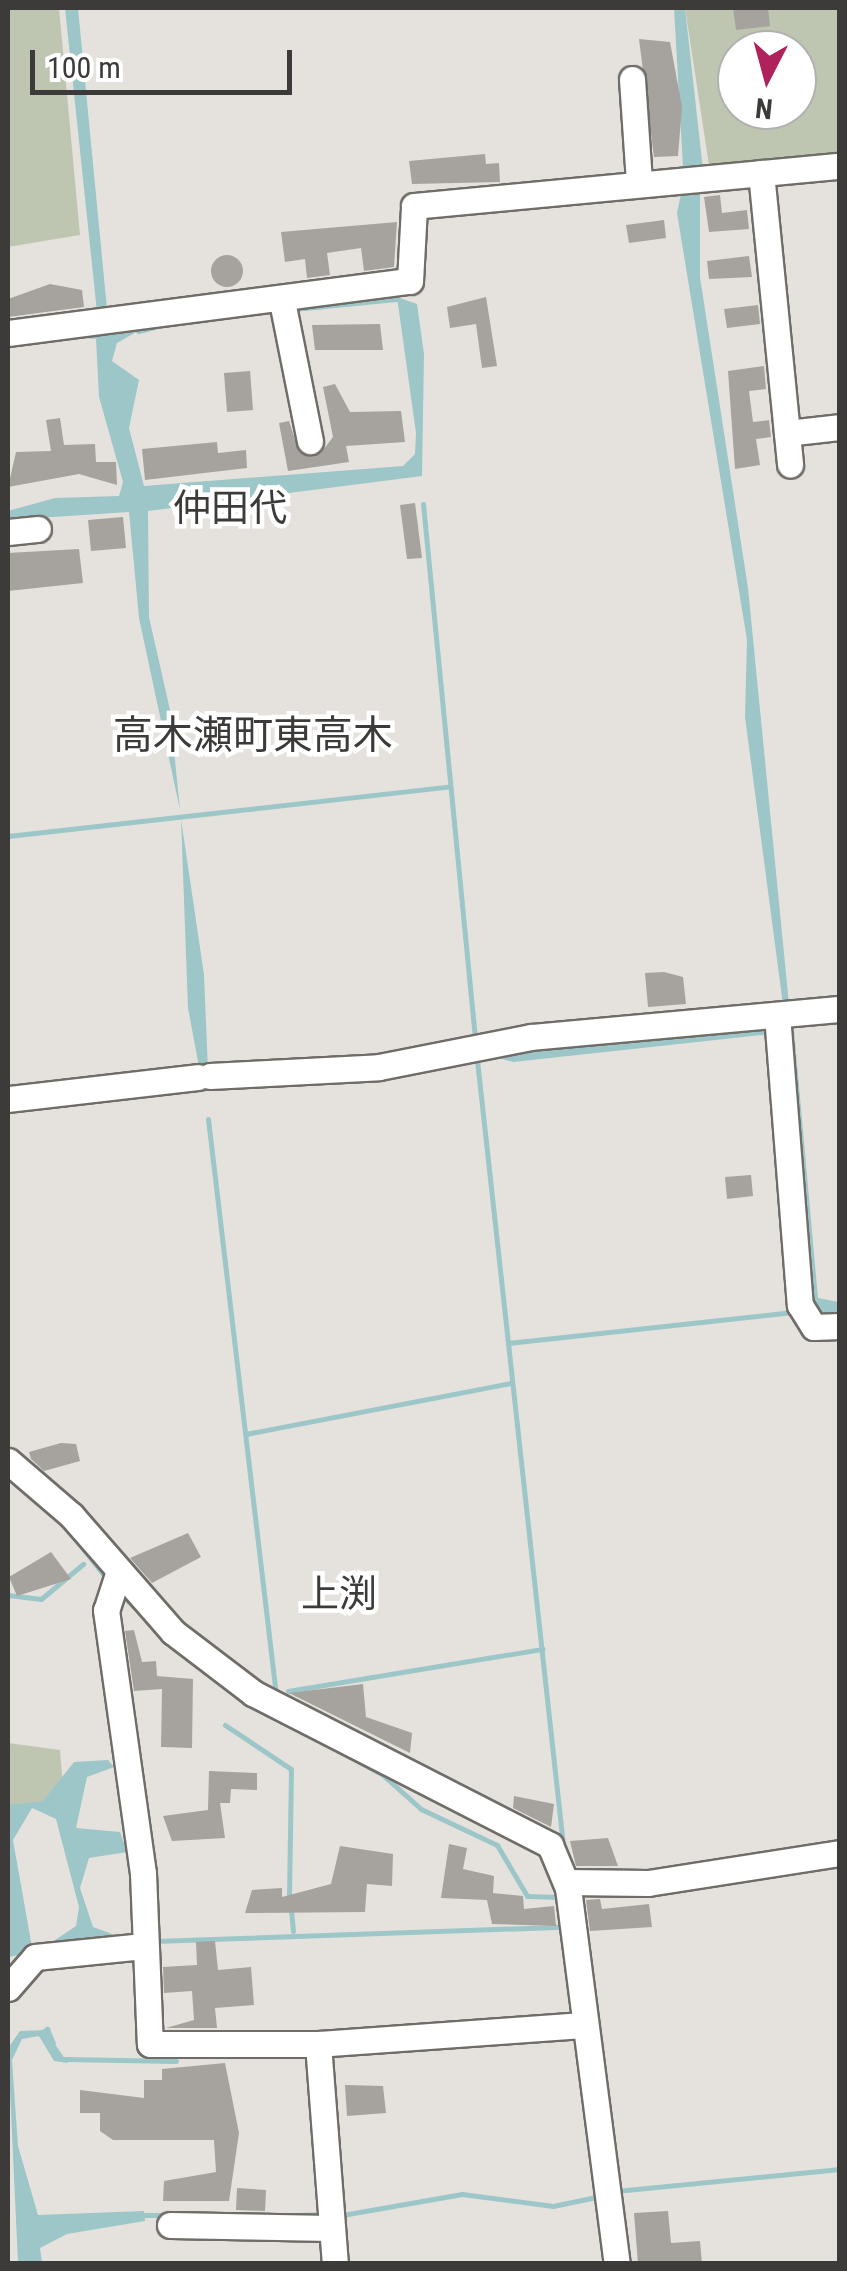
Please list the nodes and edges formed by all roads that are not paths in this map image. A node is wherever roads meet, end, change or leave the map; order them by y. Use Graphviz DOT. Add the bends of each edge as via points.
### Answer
graph roads {
  1 [pos="632,79"];
  2 [pos="840,166"];
  3 [pos="761,173"];
  4 [pos="639,183"];
  5 [pos="283,308"];
  6 [pos="8,333"];
  7 [pos="840,428"];
  8 [pos="787,433"];
  9 [pos="310,441"];
  10 [pos="790,465"];
  11 [pos="38,528"];
  12 [pos="8,532"];
  13 [pos="840,1009"];
  14 [pos="785,1014"];
  15 [pos="8,1098"];
  16 [pos="840,1326"];
  17 [pos="8,1461"];
  18 [pos="114,1586"];
  19 [pos="840,1853"];
  20 [pos="568,1890"];
  21 [pos="143,1940"];
  22 [pos="8,1988"];
  23 [pos="584,2025"];
  24 [pos="318,2044"];
  25 [pos="331,2219"];
  26 [pos="170,2225"];
  27 [pos="335,2264"];
  28 [pos="617,2264"];
  1 -- 4 [label="street"];
  2 -- 3 [label="street"];
  3 -- 4 [label="street"];
  3 -- 8 [label="street"];
  4 -- 5 [label="street" via="414,206 410,282"];
  5 -- 6 [label="street" via="105,319"];
  5 -- 9 [label="street"];
  7 -- 8 [label="street"];
  8 -- 10 [label="street"];
  11 -- 12 [label="street"];
  13 -- 14 [label="street"];
  14 -- 15 [label="street" via="379,1067 204,1076"];
  14 -- 16 [label="street" via="802,1311"];
  17 -- 18 [label="street" via="70,1516"];
  18 -- 20 [label="street" via="253,1693 550,1846"];
  18 -- 21 [label="street" via="121,1758 143,1873"];
  19 -- 20 [label="street"];
  20 -- 23 [label="street"];
  21 -- 22 [label="street" via="35,1957"];
  21 -- 24 [label="street" via="150,2044"];
  23 -- 24 [label="street"];
  23 -- 28 [label="street"];
  24 -- 25 [label="street"];
  25 -- 26 [label="street"];
  25 -- 27 [label="street"];
}
